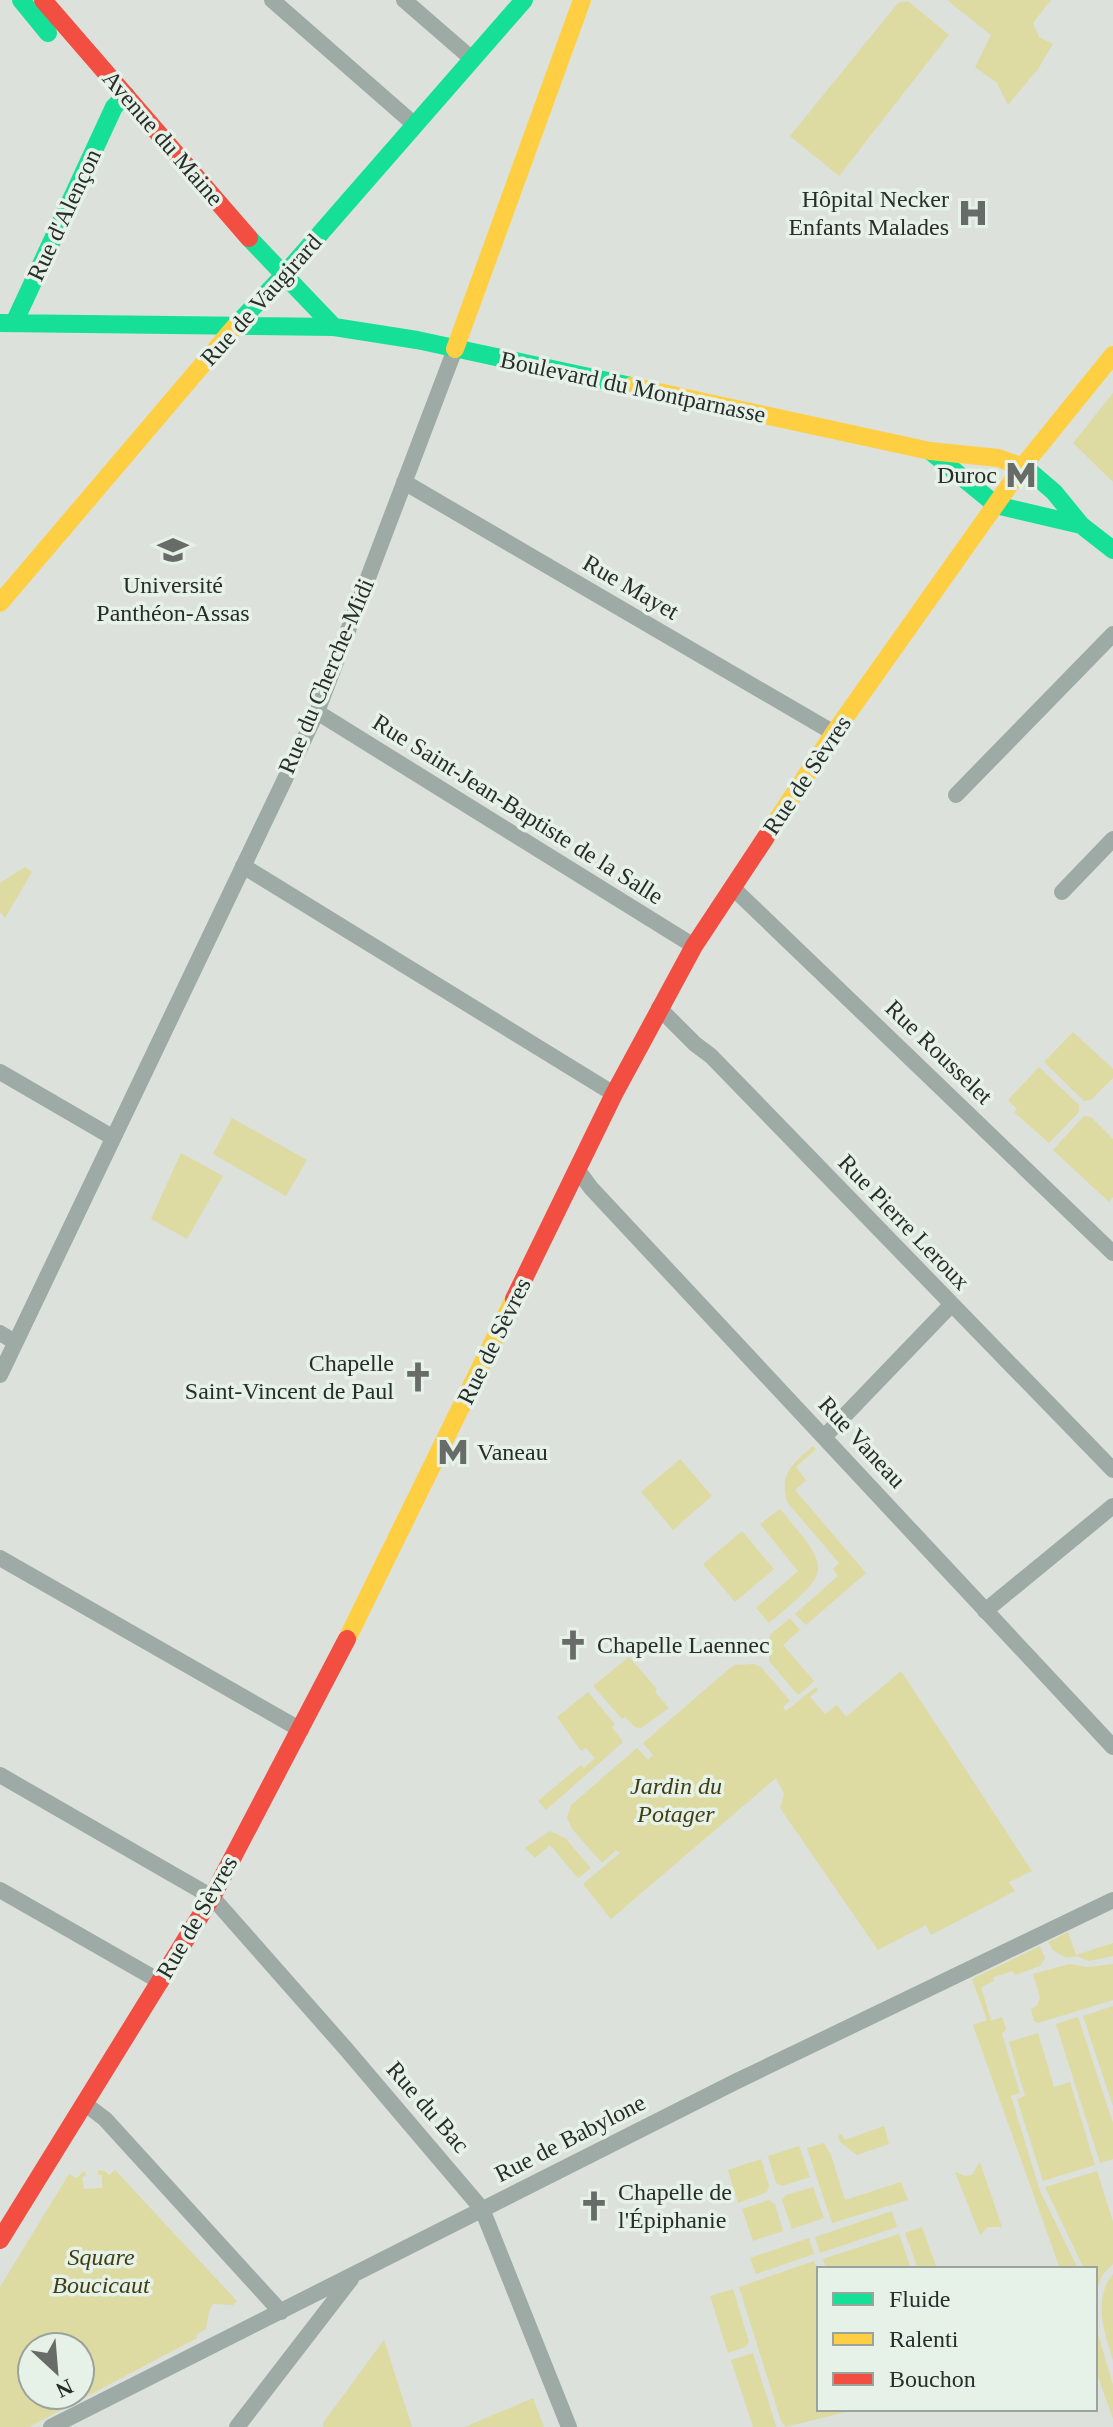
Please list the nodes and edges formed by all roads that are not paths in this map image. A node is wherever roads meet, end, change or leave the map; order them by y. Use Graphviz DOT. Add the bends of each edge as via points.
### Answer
graph roads {
  1 [pos="21,0"];
  2 [pos="43,0"];
  3 [pos="272,0"];
  4 [pos="404,0"];
  5 [pos="524,0"];
  6 [pos="582,0"];
  7 [pos="472,59"];
  8 [pos="120,101"];
  9 [pos="415,125"];
  10 [pos="284,275"];
  11 [pos="7,323"];
  12 [pos="237,324"];
  13 [pos="334,327"];
  14 [pos="455,349"];
  15 [pos="1113,355"];
  16 [pos="930,451"];
  17 [pos="1023,466"];
  18 [pos="404,482"];
  19 [pos="996,505"];
  20 [pos="1081,525"];
  21 [pos="1113,550"];
  22 [pos="0,603"];
  23 [pos="1113,634"];
  24 [pos="317,712"];
  25 [pos="834,733"];
  26 [pos="956,795"];
  27 [pos="1113,839"];
  28 [pos="243,866"];
  29 [pos="732,887"];
  30 [pos="1062,892"];
  31 [pos="694,946"];
  32 [pos="659,1008"];
  33 [pos="0,1072"];
  34 [pos="614,1094"];
  35 [pos="112,1137"];
  36 [pos="577,1169"];
  37 [pos="1113,1253"];
  38 [pos="951,1305"];
  39 [pos="7,1338"];
  40 [pos="0,1375"];
  41 [pos="825,1436"];
  42 [pos="1113,1470"];
  43 [pos="1113,1506"];
  44 [pos="0,1558"];
  45 [pos="985,1611"];
  46 [pos="301,1730"];
  47 [pos="1113,1747"];
  48 [pos="0,1775"];
  49 [pos="0,1890"];
  50 [pos="212,1897"];
  51 [pos="1113,1900"];
  52 [pos="161,1982"];
  53 [pos="84,2103"];
  54 [pos="482,2209"];
  55 [pos="0,2240"];
  56 [pos="355,2273"];
  57 [pos="281,2312"];
  58 [pos="51,2427"];
  59 [pos="237,2427"];
  60 [pos="569,2427"];
  1 -- 8 [label="main road, Avenue du Maine"];
  2 -- 8 [label="main road, Avenue du Maine"];
  3 -- 9 [label="street"];
  4 -- 7 [label="street"];
  5 -- 7 [label="main road, Rue de Vaugirard"];
  6 -- 14 [label="main road, Rue du Cherche-Midi"];
  7 -- 9 [label="main road, Rue de Vaugirard"];
  8 -- 10 [label="main road, Avenue du Maine"];
  8 -- 11 [label="main road, Rue d'Alençon"];
  9 -- 10 [label="main road, Rue de Vaugirard"];
  10 -- 12 [label="main road, Rue de Vaugirard"];
  10 -- 13 [label="main road"];
  11 -- 12 [label="main road, Boulevard du Montparnasse"];
  12 -- 13 [label="main road, Boulevard du Montparnasse"];
  12 -- 22 [label="main road, Rue de Vaugirard"];
  13 -- 14 [label="main road, Boulevard du Montparnasse"];
  14 -- 16 [label="main road, Boulevard du Montparnasse"];
  14 -- 18 [label="street, Rue du Cherche-Midi"];
  15 -- 17 [label="main road"];
  16 -- 17 [label="main road, Boulevard du Montparnasse"];
  16 -- 19 [label="main road, Boulevard du Montparnasse"];
  17 -- 19 [label="main road, Rue de Sèvres"];
  17 -- 20 [label="main road"];
  18 -- 24 [label="street, Rue du Cherche-Midi"];
  18 -- 25 [label="street, Rue Mayet"];
  19 -- 20 [label="main road"];
  19 -- 25 [label="main road, Rue de Sèvres"];
  20 -- 21 [label="main road"];
  23 -- 26 [label="street"];
  24 -- 28 [label="street, Rue du Cherche-Midi"];
  24 -- 31 [label="street, Rue Saint-Jean-Baptiste de la Salle"];
  25 -- 29 [label="main road, Rue de Sèvres"];
  27 -- 30 [label="street"];
  28 -- 34 [label="street"];
  28 -- 35 [label="street, Rue du Cherche-Midi"];
  29 -- 31 [label="main road, Rue de Sèvres"];
  29 -- 37 [label="street, Rue Rousselet"];
  31 -- 32 [label="main road, Rue de Sèvres"];
  32 -- 34 [label="main road, Rue de Sèvres"];
  32 -- 38 [label="street, Rue Pierre Leroux"];
  33 -- 35 [label="street"];
  34 -- 36 [label="main road, Rue de Sèvres"];
  35 -- 39 [label="street, Rue du Cherche-Midi"];
  36 -- 41 [label="street, Rue Vaneau"];
  36 -- 46 [label="main road, Rue de Sèvres"];
  38 -- 41 [label="street"];
  38 -- 42 [label="street, Rue Pierre Leroux"];
  39 -- 40 [label="street, Rue du Cherche-Midi"];
  41 -- 45 [label="street, Rue Vaneau"];
  43 -- 45 [label="street"];
  44 -- 46 [label="street"];
  45 -- 47 [label="street, Rue Vaneau"];
  46 -- 50 [label="main road, Rue de Sèvres"];
  48 -- 50 [label="street, Rue du Bac"];
  49 -- 52 [label="street"];
  50 -- 52 [label="main road, Rue de Sèvres"];
  50 -- 54 [label="street, Rue du Bac"];
  51 -- 54 [label="street, Rue de Babylone"];
  52 -- 53 [label="main road, Rue de Sèvres"];
  53 -- 55 [label="main road, Rue de Sèvres"];
  53 -- 57 [label="street" via="105,2119"];
  54 -- 56 [label="street, Rue de Babylone"];
  54 -- 60 [label="street, Rue du Bac"];
  56 -- 57 [label="street, Rue de Babylone"];
  56 -- 59 [label="street"];
  57 -- 58 [label="street, Rue de Babylone"];
}
